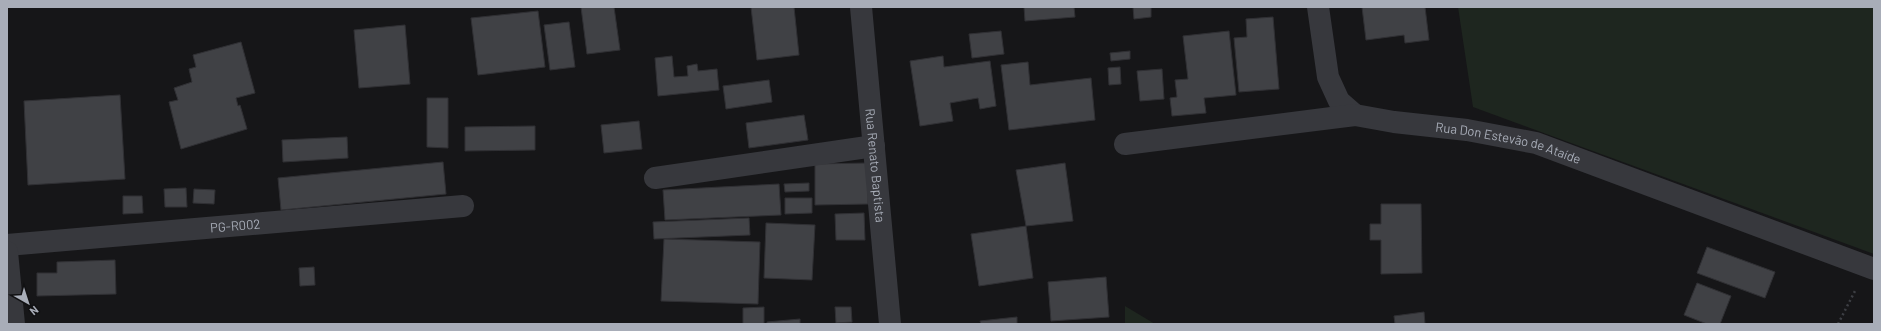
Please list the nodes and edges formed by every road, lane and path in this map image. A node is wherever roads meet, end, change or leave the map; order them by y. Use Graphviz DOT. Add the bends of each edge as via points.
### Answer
graph roads {
  1 [pos="861,7"];
  2 [pos="1318,7"];
  3 [pos="1355,115"];
  4 [pos="1125,144"];
  5 [pos="874,146"];
  6 [pos="655,178"];
  7 [pos="463,206"];
  8 [pos="7,245"];
  9 [pos="7,252"];
  10 [pos="1871,268"];
  11 [pos="14,324"];
  12 [pos="890,324"];
  13 [pos="1838,324"];
  1 -- 5 [label="street, Rua Renato Baptista"];
  2 -- 3 [label="street" via="1328,78 1339,101"];
  3 -- 4 [label="street, Rua Don Estevão de Ataíde"];
  3 -- 10 [label="street, Rua Don Estevão de Ataíde" via="1467,130 1536,143"];
  5 -- 6 [label="street"];
  5 -- 12 [label="street, Rua Renato Baptista"];
  7 -- 8 [label="street, PG-R002"];
  9 -- 11 [label="street"];
  10 -- 13 [label="path"];
}
